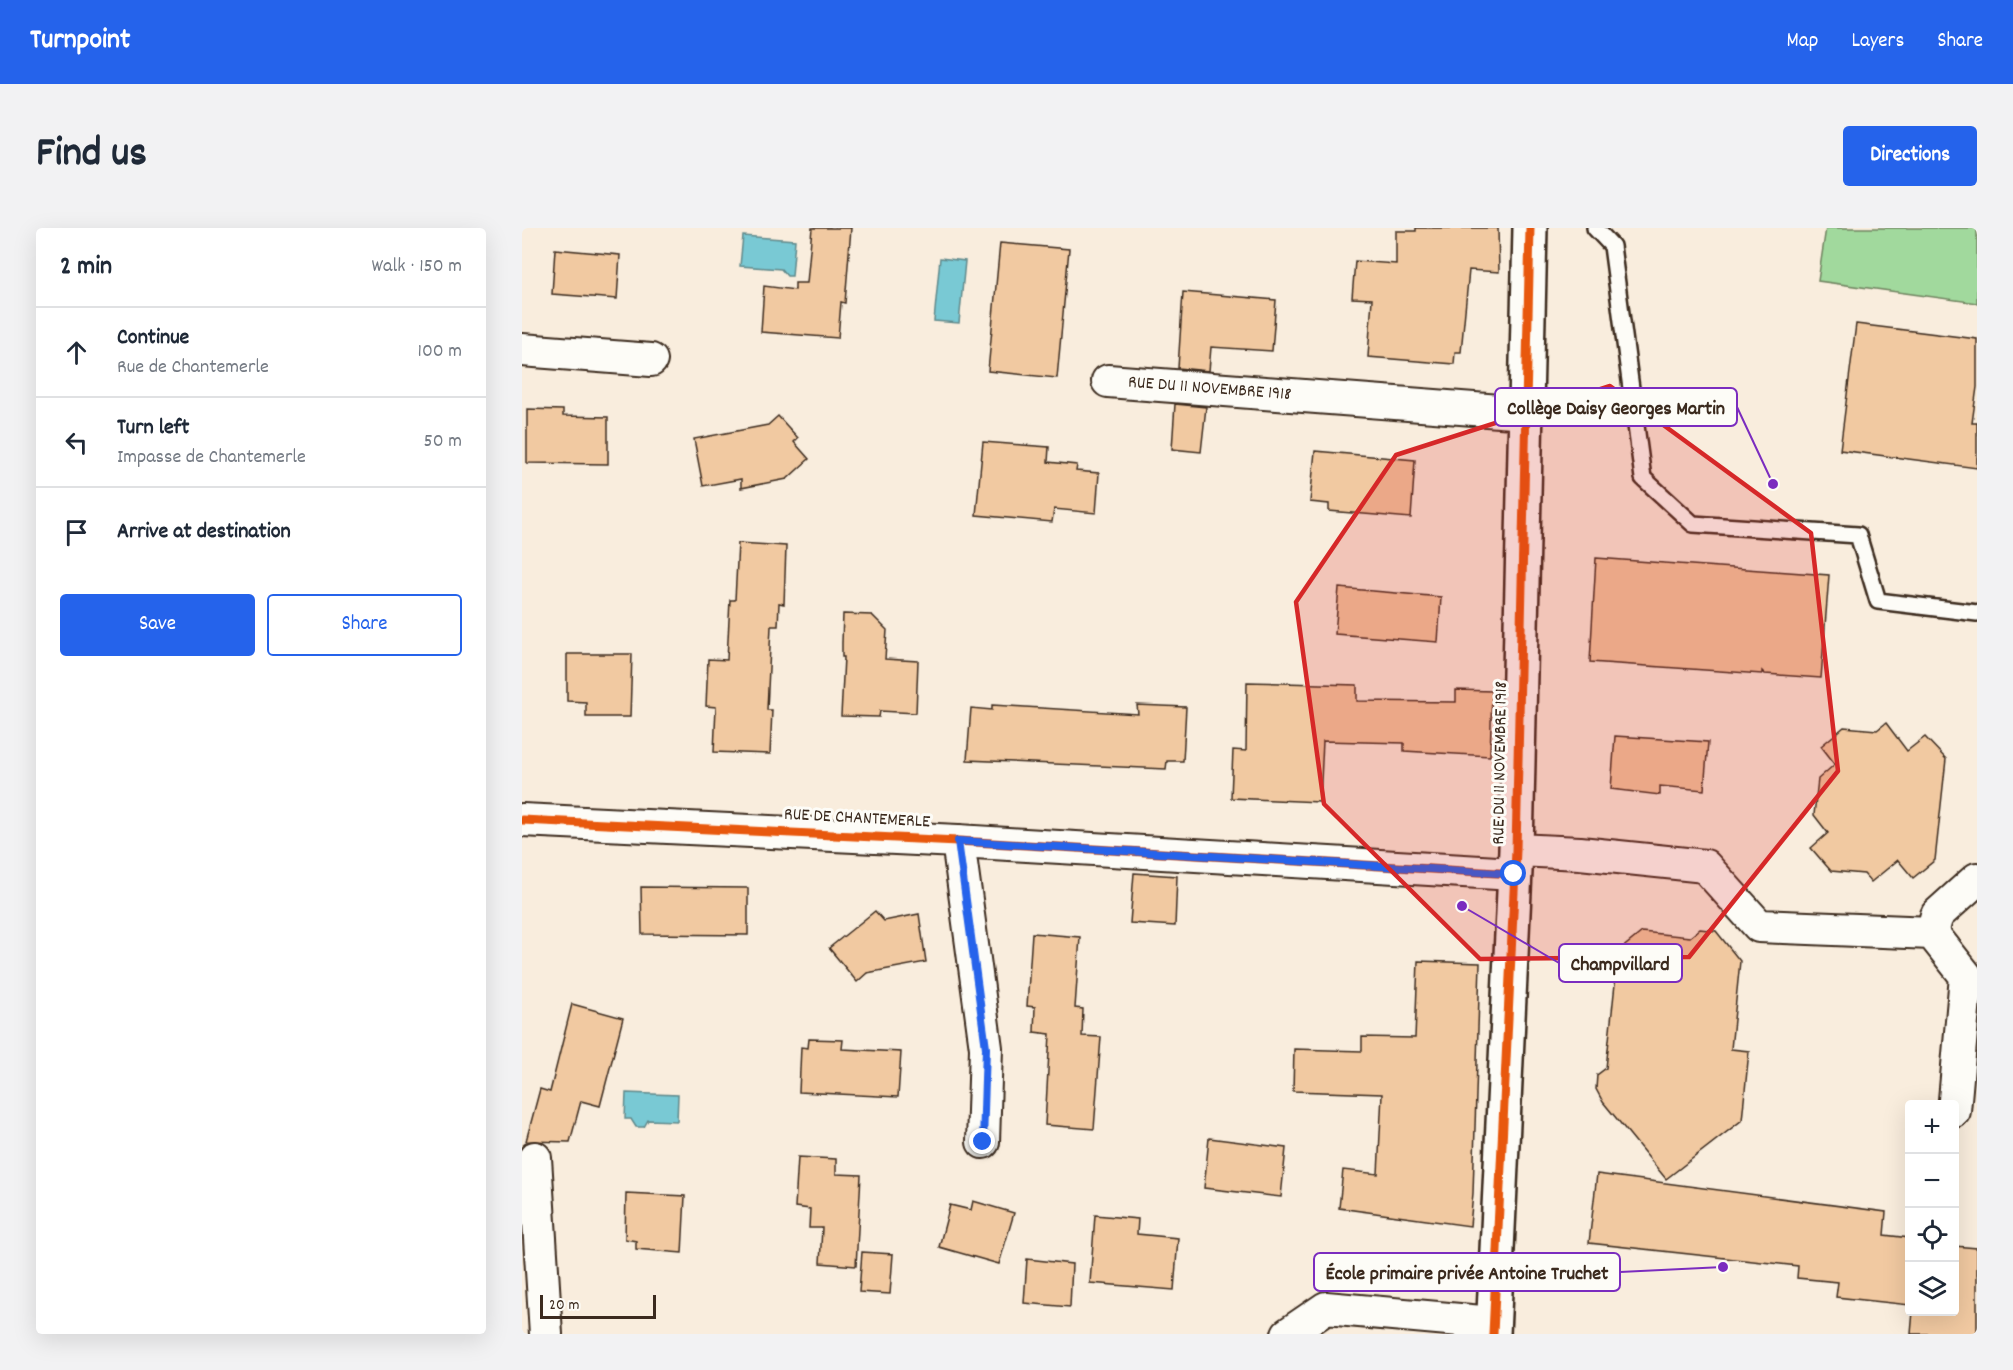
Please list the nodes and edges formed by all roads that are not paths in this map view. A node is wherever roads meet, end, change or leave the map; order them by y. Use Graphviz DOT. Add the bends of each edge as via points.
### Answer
graph roads {
  1 [pos="1530,228"];
  2 [pos="1596,228"];
  3 [pos="522,350"];
  4 [pos="651,360"];
  5 [pos="1108,381"];
  6 [pos="1526,413"];
  7 [pos="1977,613"];
  8 [pos="522,820"];
  9 [pos="958,841"];
  10 [pos="1515,862"];
  11 [pos="1977,879"];
  12 [pos="1932,933"];
  13 [pos="1955,1100"];
  14 [pos="983,1142"];
  15 [pos="535,1158"];
  16 [pos="1493,1329"];
  17 [pos="546,1334"];
  18 [pos="1288,1334"];
  1 -- 6 [label="street, RUE DU 11 NOVEMBRE 1918"];
  2 -- 7 [label="lane" via="1612,246 1643,478 1694,524 1858,535 1878,601"];
  3 -- 4 [label="street"];
  5 -- 6 [label="street, RUE DU 11 NOVEMBRE 1918"];
  6 -- 10 [label="street, RUE DU 11 NOVEMBRE 1918"];
  8 -- 9 [label="street, RUE DE CHANTEMERLE"];
  9 -- 10 [label="street, RUE DE CHANTEMERLE"];
  9 -- 14 [label="street" via="986,1048"];
  10 -- 12 [label="street, RUE DE CHANTEMERLE" via="1580,853 1705,866 1759,926"];
  10 -- 16 [label="street, RUE DU 11 NOVEMBRE 1918"];
  11 -- 12 [label="street" via="1937,915"];
  12 -- 13 [label="street" via="1966,976"];
  15 -- 17 [label="street"];
  16 -- 18 [label="street" via="1326,1308"];
}
